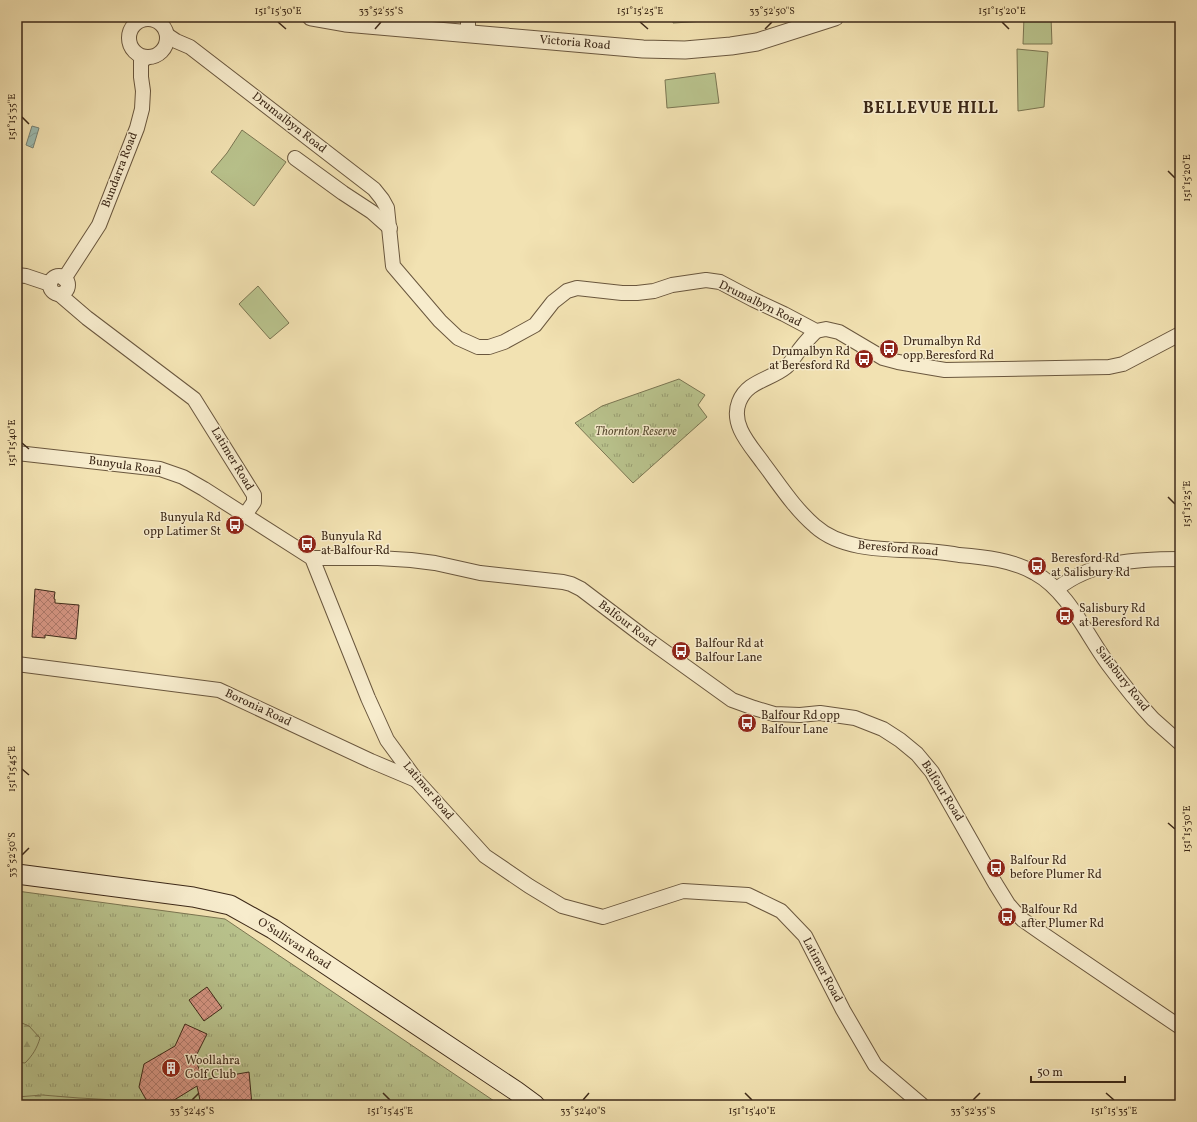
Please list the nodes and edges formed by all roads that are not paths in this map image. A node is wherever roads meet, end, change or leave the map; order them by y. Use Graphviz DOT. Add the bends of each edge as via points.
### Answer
graph roads {
  1 [pos="311,17"];
  2 [pos="835,17"];
  3 [pos="141,18"];
  4 [pos="468,25"];
  5 [pos="167,35"];
  6 [pos="148,57"];
  7 [pos="295,158"];
  8 [pos="390,228"];
  9 [pos="17,274"];
  10 [pos="54,289"];
  11 [pos="816,331"];
  12 [pos="1180,334"];
  13 [pos="17,453"];
  14 [pos="245,515"];
  15 [pos="312,558"];
  16 [pos="1180,559"];
  17 [pos="1057,589"];
  18 [pos="17,664"];
  19 [pos="1180,743"];
  20 [pos="417,781"];
  21 [pos="17,874"];
  22 [pos="1180,1027"];
  23 [pos="535,1105"];
  24 [pos="922,1105"];
  1 -- 4 [label="street, Victoria Road" via="345,23"];
  2 -- 4 [label="street, Victoria Road" via="757,42 685,50 643,49"];
  3 -- 5 [label="street" via="155,20 161,24"];
  3 -- 6 [label="street" via="131,29 129,41 134,51"];
  5 -- 6 [label="street" via="164,48"];
  5 -- 8 [label="street, Drumalbyn Road" via="190,47 374,189 387,208"];
  6 -- 10 [label="street, Bundarra Road" via="141,61 143,97 137,128 99,225 64,278 67,288 65,291"];
  7 -- 8 [label="street, Drumalbyn Road" via="372,212"];
  8 -- 11 [label="street, Drumalbyn Road" via="393,266 440,321 458,338 478,347 489,347 504,342 535,325 553,302 566,291 577,288 636,294 706,280 720,282"];
  9 -- 10 [label="street"];
  10 -- 14 [label="street, Latimer Road" via="87,318 194,399 254,495 254,502"];
  11 -- 12 [label="street, Drumalbyn Road" via="826,329 839,332 883,358 945,370 1109,367 1123,364"];
  11 -- 17 [label="street, Beresford Road" via="780,372 760,380 743,394 737,412 740,430 748,443 815,527 853,545 876,549 930,551 1000,561 1033,572"];
  13 -- 14 [label="street, Bunyula Road" via="160,469 183,477"];
  14 -- 15 [label="street"];
  15 -- 20 [label="street, Latimer Road" via="387,740"];
  15 -- 22 [label="street, Balfour Road" via="411,560 571,584 732,700 774,714 820,713 845,716 883,729 917,754 932,772 995,883 1015,912 1043,934"];
  16 -- 17 [label="street" via="1149,559 1096,568 1075,577"];
  17 -- 19 [label="street, Salisbury Road" via="1131,694"];
  18 -- 20 [label="street, Boronia Road" via="219,690"];
  20 -- 24 [label="street, Latimer Road" via="484,856 562,906 603,917 683,891 748,895 781,911 805,936 875,1065"];
  21 -- 23 [label="main road, O'Sullivan Road" via="193,897 230,905 273,929"];
}
